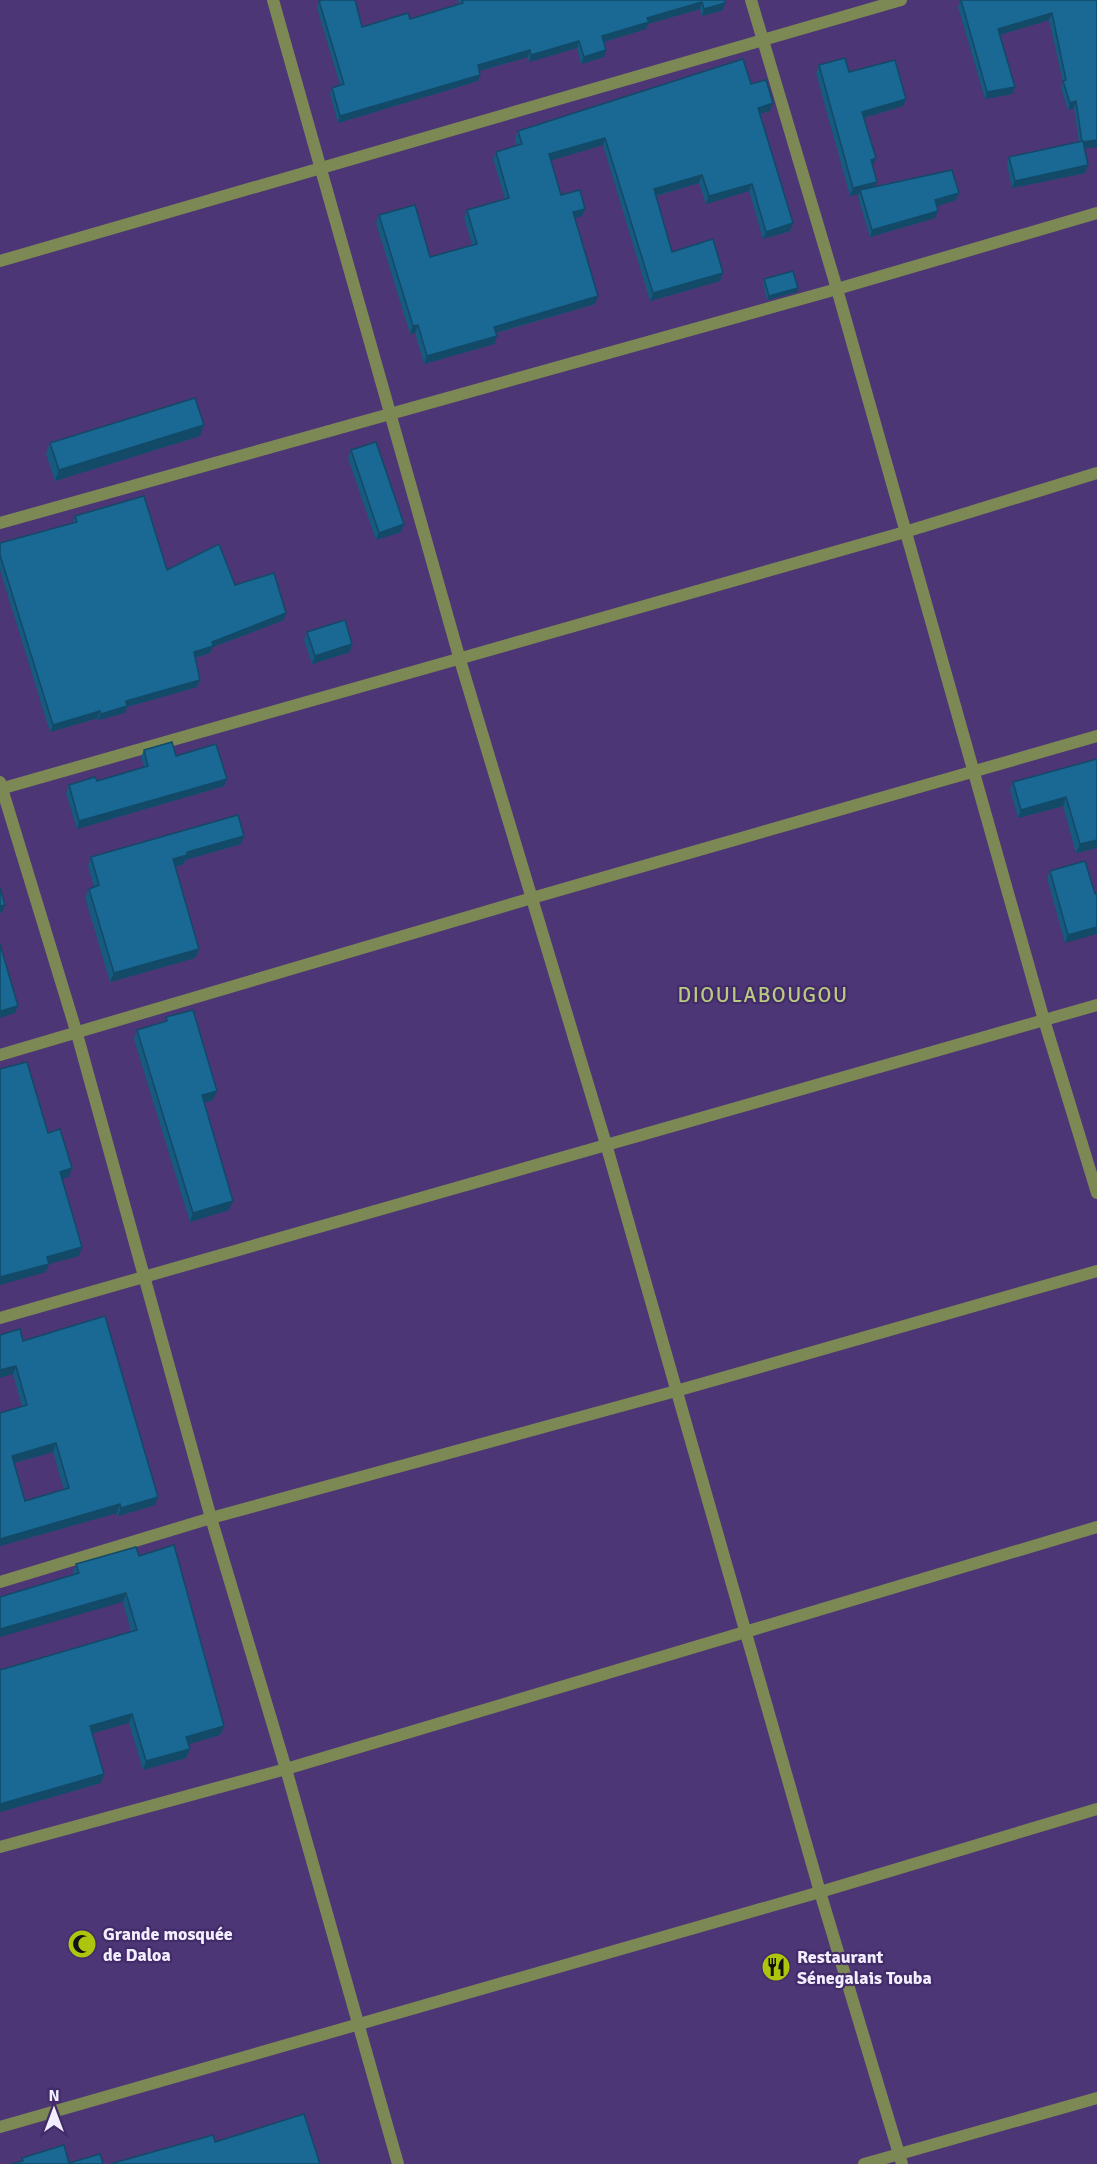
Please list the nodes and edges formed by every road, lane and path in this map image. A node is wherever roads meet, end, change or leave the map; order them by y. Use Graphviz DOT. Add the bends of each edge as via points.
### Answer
graph roads {
  1 [pos="273,0"];
  2 [pos="751,0"];
  3 [pos="901,0"];
  4 [pos="762,40"];
  5 [pos="320,170"];
  6 [pos="1097,213"];
  7 [pos="0,261"];
  8 [pos="837,289"];
  9 [pos="391,415"];
  10 [pos="1097,473"];
  11 [pos="0,523"];
  12 [pos="905,532"];
  13 [pos="460,660"];
  14 [pos="1097,736"];
  15 [pos="975,772"];
  16 [pos="1,786"];
  17 [pos="532,898"];
  18 [pos="1097,1005"];
  19 [pos="1044,1020"];
  20 [pos="77,1035"];
  21 [pos="0,1055"];
  22 [pos="606,1144"];
  23 [pos="1097,1193"];
  24 [pos="1097,1271"];
  25 [pos="146,1276"];
  26 [pos="0,1318"];
  27 [pos="676,1391"];
  28 [pos="211,1518"];
  29 [pos="1097,1527"];
  30 [pos="0,1582"];
  31 [pos="745,1633"];
  32 [pos="286,1769"];
  33 [pos="1097,1809"];
  34 [pos="0,1847"];
  35 [pos="820,1892"];
  36 [pos="360,2024"];
  37 [pos="1097,2098"];
  38 [pos="0,2127"];
  39 [pos="900,2159"];
  40 [pos="398,2164"];
  41 [pos="864,2164"];
  1 -- 5 [label="street"];
  2 -- 4 [label="street"];
  3 -- 4 [label="street"];
  4 -- 5 [label="street"];
  4 -- 8 [label="street"];
  5 -- 7 [label="street"];
  5 -- 9 [label="street"];
  6 -- 8 [label="street"];
  8 -- 9 [label="street"];
  8 -- 12 [label="street"];
  9 -- 11 [label="street"];
  9 -- 13 [label="street"];
  10 -- 12 [label="street"];
  12 -- 13 [label="street"];
  12 -- 15 [label="street"];
  13 -- 16 [label="street"];
  13 -- 17 [label="street"];
  14 -- 15 [label="street"];
  15 -- 17 [label="street"];
  15 -- 19 [label="street"];
  16 -- 20 [label="street"];
  17 -- 20 [label="street"];
  17 -- 22 [label="street"];
  18 -- 19 [label="street"];
  19 -- 22 [label="street"];
  19 -- 23 [label="street"];
  20 -- 21 [label="street"];
  20 -- 25 [label="street"];
  22 -- 25 [label="street"];
  22 -- 27 [label="street"];
  24 -- 27 [label="street"];
  25 -- 26 [label="street"];
  25 -- 28 [label="street"];
  27 -- 28 [label="street"];
  27 -- 31 [label="street"];
  28 -- 30 [label="street"];
  28 -- 32 [label="street"];
  29 -- 31 [label="street"];
  31 -- 32 [label="street"];
  31 -- 35 [label="street"];
  32 -- 34 [label="street"];
  32 -- 36 [label="street"];
  33 -- 35 [label="street"];
  35 -- 36 [label="street"];
  35 -- 39 [label="street"];
  36 -- 38 [label="street"];
  36 -- 40 [label="street"];
  37 -- 39 [label="street"];
  39 -- 41 [label="street"];
}
